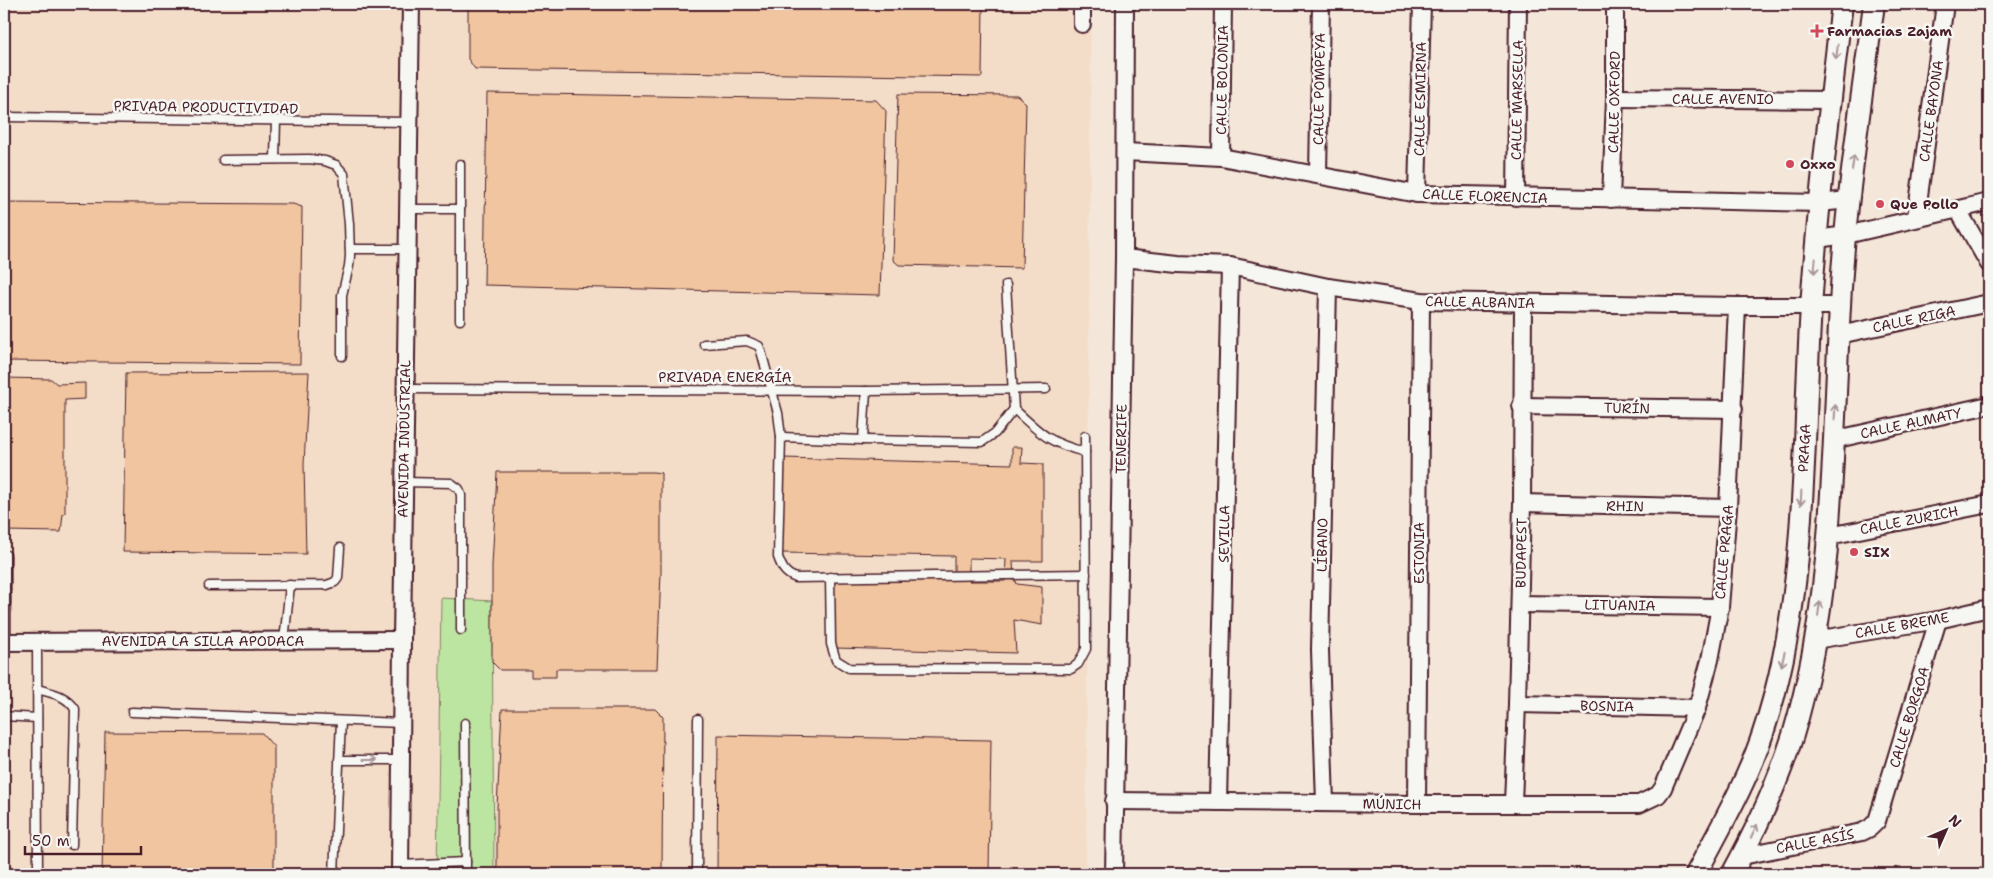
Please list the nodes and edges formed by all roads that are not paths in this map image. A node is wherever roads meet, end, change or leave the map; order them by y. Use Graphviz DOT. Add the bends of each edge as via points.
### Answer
graph roads {
  1 [pos="410,4"];
  2 [pos="1082,4"];
  3 [pos="1125,4"];
  4 [pos="1223,4"];
  5 [pos="1321,4"];
  6 [pos="1422,4"];
  7 [pos="1518,4"];
  8 [pos="1616,4"];
  9 [pos="1842,4"];
  10 [pos="1874,4"];
  11 [pos="1945,4"];
  12 [pos="1082,24"];
  13 [pos="1615,98"];
  14 [pos="1831,100"];
  15 [pos="4,117"];
  16 [pos="276,120"];
  17 [pos="409,122"];
  18 [pos="1125,152"];
  19 [pos="1221,157"];
  20 [pos="275,159"];
  21 [pos="223,160"];
  22 [pos="460,164"];
  23 [pos="1318,174"];
  24 [pos="1417,194"];
  25 [pos="1516,197"];
  26 [pos="1611,199"];
  27 [pos="1848,200"];
  28 [pos="1989,202"];
  29 [pos="1820,203"];
  30 [pos="408,209"];
  31 [pos="460,209"];
  32 [pos="1958,210"];
  33 [pos="1916,218"];
  34 [pos="1846,235"];
  35 [pos="1817,238"];
  36 [pos="350,249"];
  37 [pos="407,250"];
  38 [pos="1124,258"];
  39 [pos="1989,264"];
  40 [pos="1230,266"];
  41 [pos="1006,285"];
  42 [pos="1328,287"];
  43 [pos="1421,301"];
  44 [pos="1523,303"];
  45 [pos="1989,303"];
  46 [pos="1737,306"];
  47 [pos="1811,306"];
  48 [pos="1840,306"];
  49 [pos="460,320"];
  50 [pos="1840,335"];
  51 [pos="704,344"];
  52 [pos="342,356"];
  53 [pos="1046,388"];
  54 [pos="1014,389"];
  55 [pos="405,390"];
  56 [pos="771,390"];
  57 [pos="866,390"];
  58 [pos="1989,405"];
  59 [pos="1521,406"];
  60 [pos="1734,409"];
  61 [pos="1014,410"];
  62 [pos="1084,436"];
  63 [pos="780,437"];
  64 [pos="863,440"];
  65 [pos="1833,440"];
  66 [pos="1085,452"];
  67 [pos="404,482"];
  68 [pos="1522,503"];
  69 [pos="1989,504"];
  70 [pos="1728,508"];
  71 [pos="1829,536"];
  72 [pos="340,548"];
  73 [pos="6,555"];
  74 [pos="1086,574"];
  75 [pos="830,577"];
  76 [pos="209,586"];
  77 [pos="290,586"];
  78 [pos="5,599"];
  79 [pos="1520,604"];
  80 [pos="1720,607"];
  81 [pos="1989,608"];
  82 [pos="1938,620"];
  83 [pos="462,630"];
  84 [pos="402,640"];
  85 [pos="1815,640"];
  86 [pos="284,641"];
  87 [pos="5,642"];
  88 [pos="37,642"];
  89 [pos="37,689"];
  90 [pos="1517,704"];
  91 [pos="1697,708"];
  92 [pos="132,712"];
  93 [pos="4,716"];
  94 [pos="37,718"];
  95 [pos="698,719"];
  96 [pos="341,721"];
  97 [pos="401,723"];
  98 [pos="465,723"];
  99 [pos="339,760"];
  100 [pos="401,760"];
  101 [pos="1663,788"];
  102 [pos="1114,801"];
  103 [pos="1218,802"];
  104 [pos="1326,803"];
  105 [pos="1417,804"];
  106 [pos="1513,804"];
  107 [pos="1880,815"];
  108 [pos="72,845"];
  109 [pos="1742,856"];
  110 [pos="466,862"];
  111 [pos="400,869"];
  112 [pos="38,874"];
  113 [pos="334,874"];
  114 [pos="466,874"];
  115 [pos="697,874"];
  116 [pos="1114,874"];
  117 [pos="1696,874"];
  118 [pos="1732,874"];
  1 -- 17 [label="street, AVENIDA INDUSTRIAL"];
  2 -- 12 [label="street"];
  3 -- 18 [label="street, TENERIFE"];
  4 -- 19 [label="street, CALLE BOLONIA"];
  5 -- 23 [label="street, CALLE POMPEYA"];
  6 -- 24 [label="street, CALLE ESMIRNA"];
  7 -- 25 [label="street, CALLE MARSELLA"];
  8 -- 13 [label="street, CALLE OXFORD"];
  9 -- 14 [label="street, PRAGA, one-way"];
  27 -- 10 [label="street, PRAGA, one-way"];
  11 -- 33 [label="street, CALLE BAYONA"];
  13 -- 14 [label="street, CALLE AVENIO"];
  13 -- 26 [label="street, CALLE OXFORD"];
  14 -- 29 [label="street, PRAGA"];
  15 -- 16 [label="lane, PRIVADA PRODUCTIVIDAD"];
  16 -- 17 [label="lane, PRIVADA PRODUCTIVIDAD"];
  16 -- 20 [label="lane"];
  17 -- 30 [label="street, AVENIDA INDUSTRIAL"];
  18 -- 19 [label="street, CALLE FLORENCIA"];
  18 -- 38 [label="street, TENERIFE"];
  19 -- 23 [label="street, CALLE FLORENCIA"];
  20 -- 21 [label="lane"];
  20 -- 36 [label="lane" via="326,161 341,168"];
  22 -- 31 [label="lane"];
  23 -- 24 [label="street, CALLE FLORENCIA"];
  24 -- 25 [label="street, CALLE FLORENCIA"];
  25 -- 26 [label="street, CALLE FLORENCIA"];
  26 -- 29 [label="street, CALLE FLORENCIA"];
  27 -- 29 [label="street, CALLE FLORENCIA"];
  27 -- 34 [label="street, PRAGA"];
  28 -- 32 [label="street"];
  29 -- 35 [label="street, PRAGA"];
  30 -- 31 [label="lane"];
  30 -- 37 [label="street, AVENIDA INDUSTRIAL"];
  31 -- 49 [label="lane"];
  32 -- 33 [label="street"];
  32 -- 39 [label="street"];
  33 -- 34 [label="street"];
  34 -- 35 [label="street"];
  34 -- 48 [label="street, PRAGA"];
  35 -- 47 [label="street, PRAGA, one-way"];
  36 -- 37 [label="lane"];
  36 -- 52 [label="lane" via="342,295"];
  37 -- 55 [label="street, AVENIDA INDUSTRIAL"];
  38 -- 40 [label="street, CALLE ALBANIA"];
  38 -- 102 [label="street, TENERIFE"];
  40 -- 42 [label="street, CALLE ALBANIA"];
  40 -- 103 [label="street, SEVILLA"];
  41 -- 54 [label="lane"];
  42 -- 43 [label="street, CALLE ALBANIA"];
  42 -- 104 [label="street, LÍBANO" via="1320,650"];
  43 -- 44 [label="street, CALLE ALBANIA"];
  43 -- 105 [label="street, ESTONIA"];
  44 -- 46 [label="street, CALLE ALBANIA"];
  44 -- 59 [label="street, BUDAPEST"];
  45 -- 50 [label="street, CALLE RIGA"];
  46 -- 47 [label="street, CALLE ALBANIA"];
  46 -- 60 [label="street, CALLE PRAGA"];
  47 -- 48 [label="street, CALLE ALBANIA"];
  47 -- 117 [label="street, PRAGA, one-way" via="1798,558 1785,649 1763,733 1745,780"];
  48 -- 50 [label="street, PRAGA"];
  65 -- 50 [label="street, PRAGA, one-way"];
  51 -- 56 [label="lane" via="747,341 759,346"];
  53 -- 54 [label="lane, PRIVADA ENERGÍA"];
  54 -- 57 [label="lane, PRIVADA ENERGÍA"];
  54 -- 61 [label="lane"];
  55 -- 56 [label="lane, PRIVADA ENERGÍA"];
  55 -- 67 [label="street, AVENIDA INDUSTRIAL"];
  56 -- 57 [label="lane, PRIVADA ENERGÍA"];
  56 -- 63 [label="lane" via="778,413"];
  57 -- 64 [label="lane"];
  58 -- 65 [label="street, CALLE ALMATY"];
  59 -- 60 [label="street, TURÍN"];
  59 -- 68 [label="street, BUDAPEST"];
  60 -- 70 [label="street, CALLE PRAGA"];
  61 -- 64 [label="lane" via="995,434 982,442"];
  61 -- 66 [label="lane" via="1044,436"];
  62 -- 66 [label="lane"];
  63 -- 64 [label="lane"];
  63 -- 75 [label="lane" via="778,557 782,568 796,578"];
  65 -- 71 [label="street, PRAGA"];
  66 -- 74 [label="lane"];
  67 -- 83 [label="lane" via="451,483 459,488"];
  67 -- 84 [label="street, AVENIDA INDUSTRIAL"];
  68 -- 70 [label="street, RHIN"];
  68 -- 79 [label="street, BUDAPEST"];
  69 -- 71 [label="street, CALLE ZURICH"];
  70 -- 80 [label="street, CALLE PRAGA"];
  85 -- 71 [label="street, PRAGA, one-way"];
  72 -- 77 [label="lane" via="335,582"];
  73 -- 78 [label="lane"];
  74 -- 75 [label="lane"];
  74 -- 75 [label="lane" via="1086,649 1078,664 1071,668 849,668 836,660 831,644"];
  76 -- 77 [label="lane"];
  77 -- 86 [label="lane"];
  78 -- 87 [label="lane"];
  79 -- 80 [label="street, LITUANIA"];
  79 -- 90 [label="street, BUDAPEST"];
  80 -- 91 [label="street, CALLE PRAGA"];
  81 -- 82 [label="street, CALLE BREME"];
  82 -- 85 [label="street, CALLE BREME"];
  82 -- 107 [label="street, CALLE BORGOA"];
  84 -- 86 [label="street, AVENIDA LA SILLA APODACA"];
  84 -- 97 [label="street, AVENIDA INDUSTRIAL"];
  109 -- 85 [label="street, PRAGA, one-way" via="1793,737"];
  86 -- 88 [label="street, AVENIDA LA SILLA APODACA"];
  87 -- 88 [label="street, AVENIDA LA SILLA APODACA"];
  88 -- 89 [label="lane"];
  89 -- 94 [label="lane"];
  89 -- 108 [label="lane" via="70,701 75,709"];
  90 -- 91 [label="street, BOSNIA"];
  90 -- 106 [label="street, BUDAPEST"];
  91 -- 101 [label="street, CALLE PRAGA"];
  92 -- 96 [label="lane"];
  93 -- 94 [label="lane"];
  94 -- 112 [label="lane"];
  95 -- 115 [label="lane"];
  96 -- 97 [label="lane"];
  96 -- 99 [label="lane"];
  97 -- 100 [label="street, AVENIDA INDUSTRIAL"];
  98 -- 110 [label="lane"];
  99 -- 100 [label="lane, one-way"];
  99 -- 113 [label="lane"];
  100 -- 111 [label="street, AVENIDA INDUSTRIAL"];
  101 -- 106 [label="street, MÚNICH" via="1658,795 1639,804"];
  102 -- 103 [label="street, MÚNICH"];
  102 -- 116 [label="street, TENERIFE"];
  103 -- 104 [label="street, MÚNICH"];
  104 -- 105 [label="street, MÚNICH"];
  105 -- 106 [label="street, MÚNICH"];
  107 -- 109 [label="street, CALLE ASÍS" via="1870,828 1862,832"];
  109 -- 118 [label="street, PRAGA"];
  110 -- 111 [label="lane"];
  110 -- 114 [label="lane"];
}
